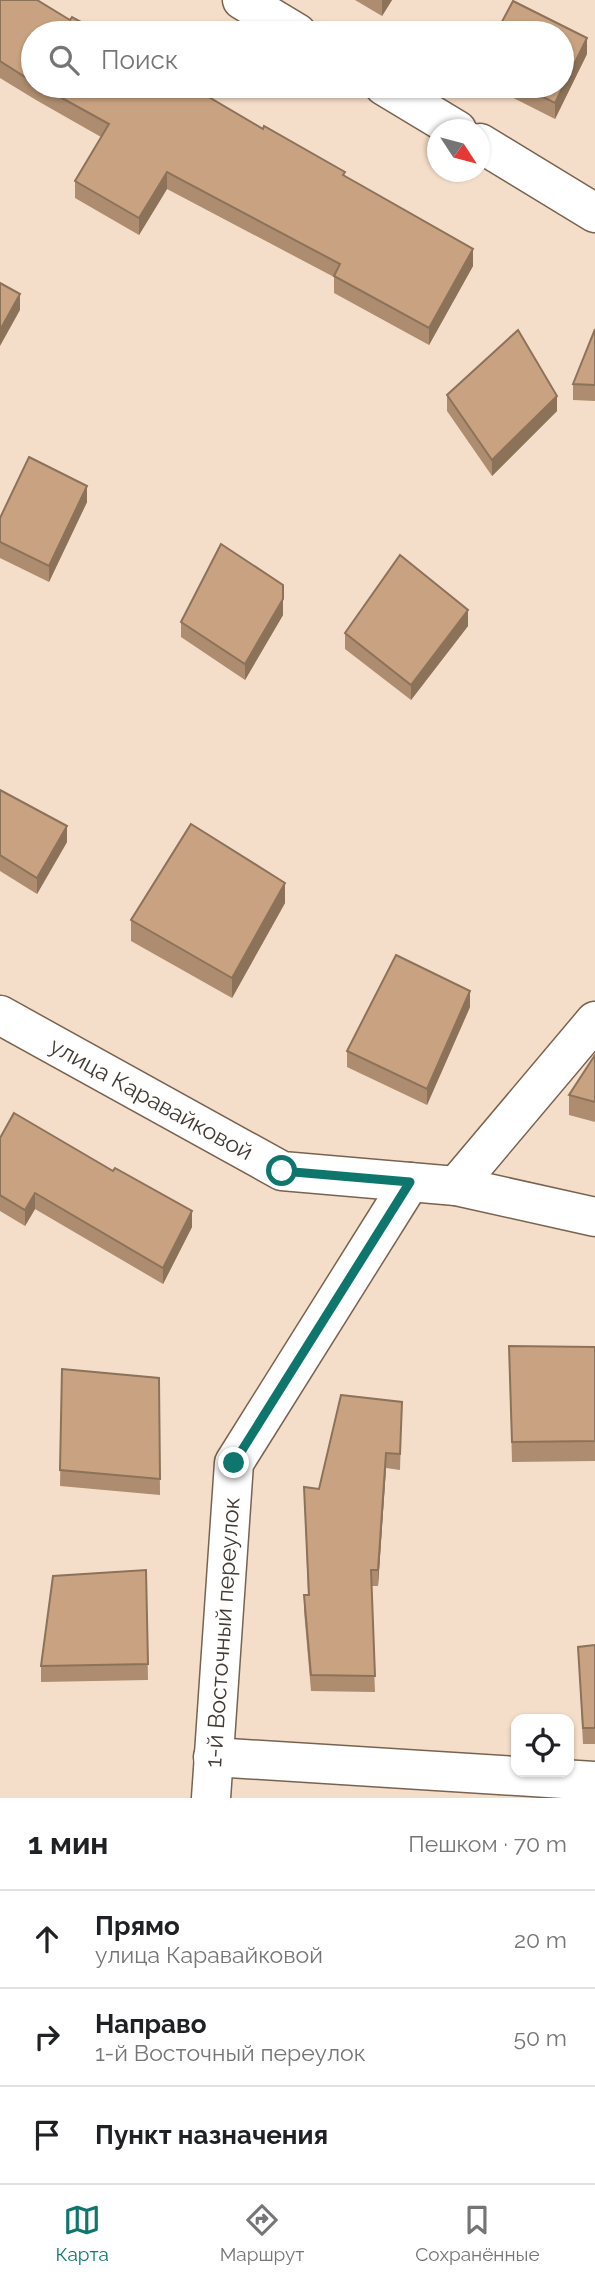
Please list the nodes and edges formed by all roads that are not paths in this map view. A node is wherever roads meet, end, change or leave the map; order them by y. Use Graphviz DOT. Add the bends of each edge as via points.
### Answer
graph roads {
  1 [pos="242,0"];
  2 [pos="277,21"];
  3 [pos="404,98"];
  4 [pos="439,119"];
  5 [pos="490,149"];
  6 [pos="595,213"];
  7 [pos="0,1015"];
  8 [pos="595,1021"];
  9 [pos="410,1182"];
  10 [pos="456,1186"];
  11 [pos="595,1217"];
  12 [pos="213,1757"];
  13 [pos="595,1781"];
  14 [pos="211,1798"];
  1 -- 2 [label="street"];
  3 -- 4 [label="street"];
  5 -- 6 [label="street"];
  7 -- 9 [label="street, улица Каравайковой" via="282,1171"];
  8 -- 10 [label="street"];
  9 -- 10 [label="street, улица Каравайковой"];
  9 -- 12 [label="street, 1-й Восточный переулок" via="234,1463"];
  10 -- 11 [label="street, улица Каравайковой"];
  12 -- 13 [label="street"];
  12 -- 14 [label="street, 1-й Восточный переулок"];
}
